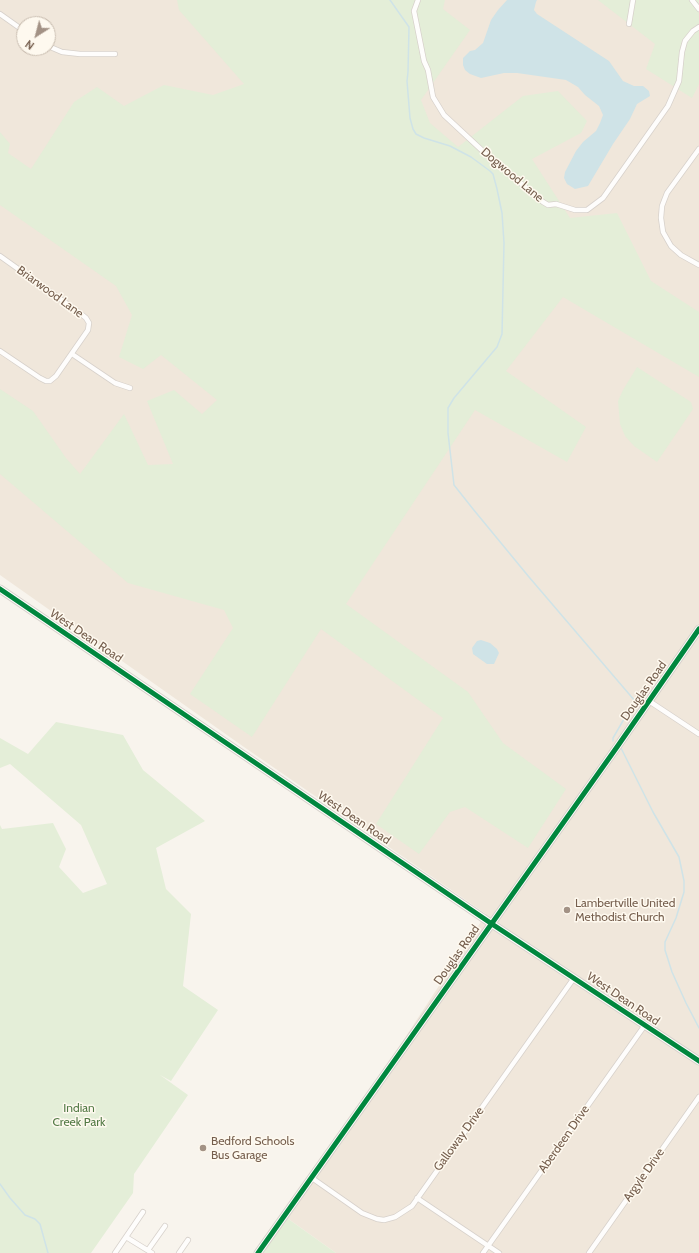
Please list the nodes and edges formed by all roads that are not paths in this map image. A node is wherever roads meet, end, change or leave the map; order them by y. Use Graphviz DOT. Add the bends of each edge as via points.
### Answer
graph roads {
  1 [pos="418,0"];
  2 [pos="633,0"];
  3 [pos="692,0"];
  4 [pos="699,9"];
  5 [pos="0,14"];
  6 [pos="629,24"];
  7 [pos="16,25"];
  8 [pos="699,27"];
  9 [pos="56,50"];
  10 [pos="115,54"];
  11 [pos="699,149"];
  12 [pos="0,256"];
  13 [pos="699,265"];
  14 [pos="0,351"];
  15 [pos="72,354"];
  16 [pos="130,388"];
  17 [pos="0,589"];
  18 [pos="699,629"];
  19 [pos="649,701"];
  20 [pos="699,734"];
  21 [pos="492,924"];
  22 [pos="574,978"];
  23 [pos="645,1025"];
  24 [pos="699,1061"];
  25 [pos="699,1097"];
  26 [pos="312,1178"];
  27 [pos="417,1198"];
  28 [pos="143,1212"];
  29 [pos="165,1226"];
  30 [pos="126,1237"];
  31 [pos="188,1240"];
  32 [pos="488,1246"];
  33 [pos="150,1252"];
  34 [pos="115,1253"];
  35 [pos="179,1253"];
  36 [pos="258,1253"];
  37 [pos="483,1253"];
  38 [pos="499,1253"];
  39 [pos="589,1253"];
  1 -- 8 [label="street, Dogwood Lane" via="414,11 424,60 433,97 444,115 543,202 575,210 587,210 603,198 668,106 679,81 685,41"];
  2 -- 6 [label="street"];
  3 -- 4 [label="street"];
  5 -- 7 [label="street"];
  9 -- 10 [label="street" via="80,54"];
  11 -- 13 [label="street" via="667,193 661,218 663,232 671,246"];
  12 -- 15 [label="street, Briarwood Lane" via="86,318 89,323 88,330"];
  14 -- 15 [label="street, Briarwood Lane" via="46,381 56,376"];
  15 -- 16 [label="street" via="115,383"];
  17 -- 21 [label="street, West Dean Road"];
  18 -- 19 [label="street, Douglas Road"];
  19 -- 20 [label="street"];
  19 -- 21 [label="street, Douglas Road"];
  21 -- 22 [label="street, West Dean Road"];
  21 -- 26 [label="street, Douglas Road"];
  22 -- 23 [label="street, West Dean Road"];
  22 -- 27 [label="street, Galloway Drive"];
  23 -- 24 [label="street, West Dean Road"];
  23 -- 32 [label="street, Aberdeen Drive"];
  25 -- 39 [label="street, Argyle Drive"];
  26 -- 27 [label="street, Galloway Drive" via="362,1213 377,1219 394,1217 412,1206"];
  26 -- 36 [label="street, Douglas Road"];
  27 -- 32 [label="street"];
  28 -- 30 [label="street"];
  29 -- 33 [label="street"];
  30 -- 33 [label="street"];
  30 -- 34 [label="street"];
  31 -- 35 [label="street"];
  32 -- 37 [label="street, Aberdeen Drive"];
  32 -- 38 [label="street"];
}
